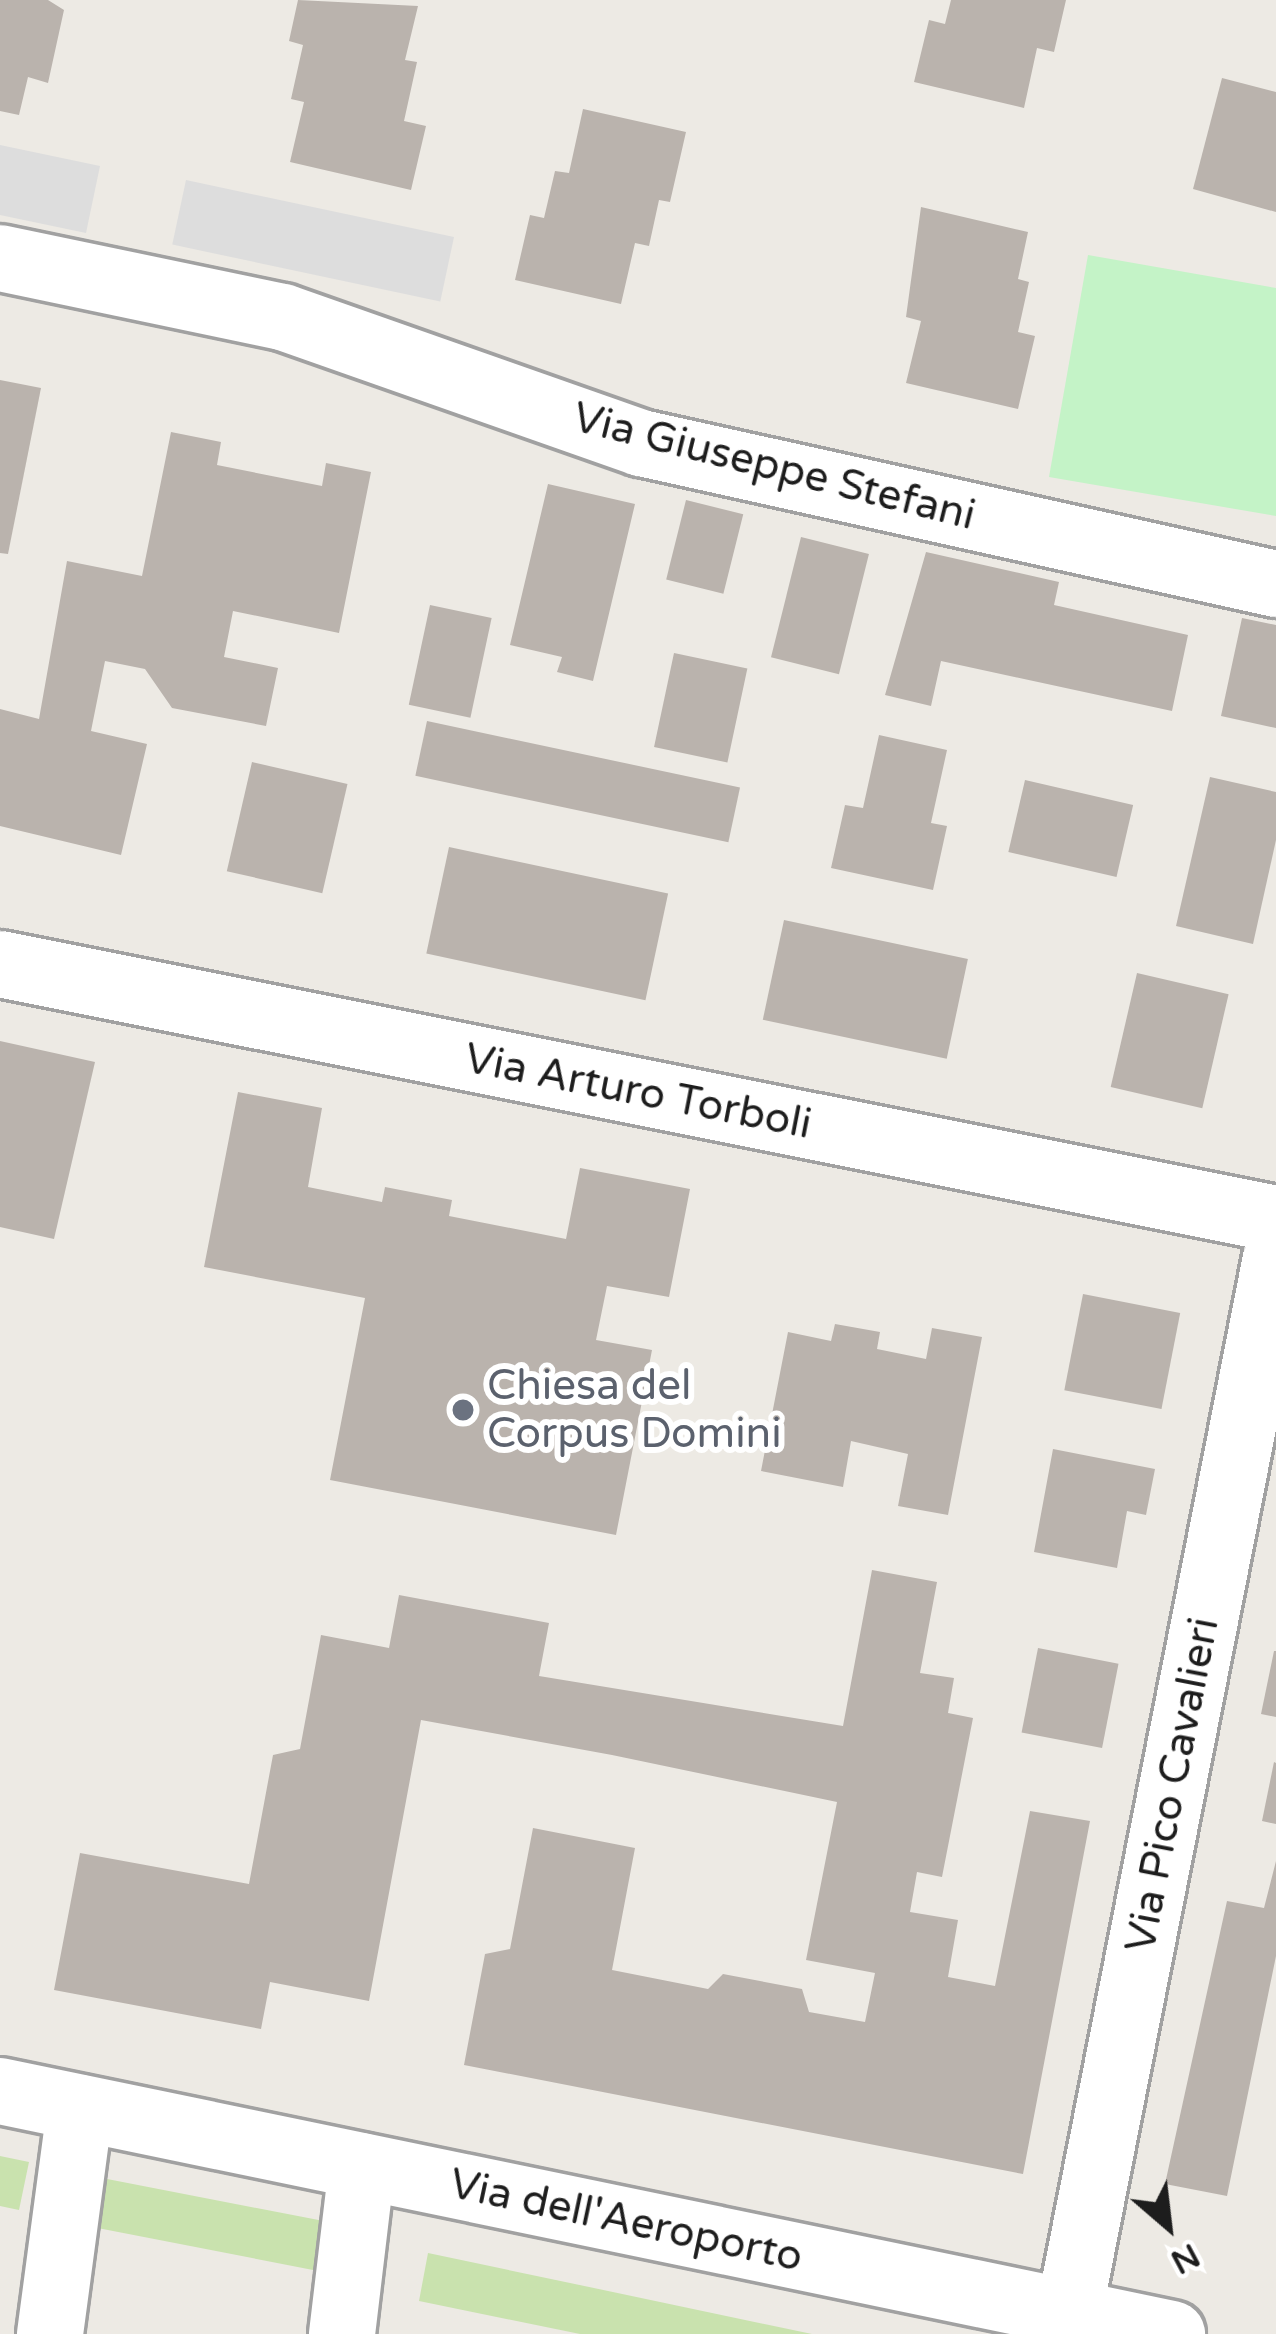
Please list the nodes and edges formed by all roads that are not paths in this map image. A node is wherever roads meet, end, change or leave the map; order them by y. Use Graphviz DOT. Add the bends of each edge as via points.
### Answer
graph roads {
  1 [pos="0,258"];
  2 [pos="1276,584"];
  3 [pos="0,964"];
  4 [pos="1276,1220"];
  5 [pos="1276,1258"];
  6 [pos="0,2091"];
  7 [pos="80,2108"];
  8 [pos="362,2166"];
  9 [pos="1070,2313"];
  10 [pos="50,2334"];
  11 [pos="342,2334"];
  12 [pos="1172,2334"];
  1 -- 2 [label="street, Via Giuseppe Stefani" via="283,317 641,443"];
  3 -- 4 [label="street, Via Arturo Torboli"];
  5 -- 9 [label="street, Via Pico Cavalieri"];
  6 -- 7 [label="street, Via dell'Aeroporto"];
  7 -- 8 [label="street, Via dell'Aeroporto"];
  7 -- 10 [label="street"];
  8 -- 9 [label="street, Via dell'Aeroporto"];
  8 -- 11 [label="street"];
  9 -- 12 [label="street, Via dell'Aeroporto"];
}
